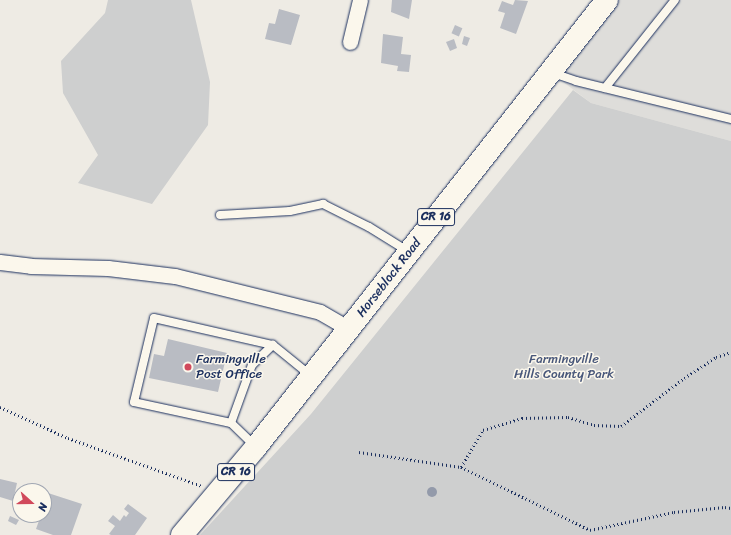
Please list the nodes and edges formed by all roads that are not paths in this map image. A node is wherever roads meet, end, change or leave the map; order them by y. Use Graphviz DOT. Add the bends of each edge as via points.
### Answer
graph roads {
  1 [pos="360,0"];
  2 [pos="607,0"];
  3 [pos="675,0"];
  4 [pos="350,42"];
  5 [pos="550,72"];
  6 [pos="605,88"];
  7 [pos="731,119"];
  8 [pos="220,215"];
  9 [pos="409,252"];
  10 [pos="0,262"];
  11 [pos="350,328"];
  12 [pos="273,345"];
  13 [pos="312,376"];
  14 [pos="231,423"];
  15 [pos="256,447"];
  16 [pos="182,535"];
  1 -- 4 [label="street"];
  2 -- 5 [label="main road, Horseblock Road / CR 16"];
  3 -- 6 [label="lane"];
  5 -- 6 [label="lane"];
  5 -- 9 [label="main road, Horseblock Road / CR 16"];
  6 -- 7 [label="lane"];
  8 -- 9 [label="lane" via="290,211 323,204 369,227"];
  9 -- 11 [label="main road, Horseblock Road / CR 16"];
  10 -- 11 [label="street" via="31,266 114,268 175,276 320,312"];
  11 -- 13 [label="main road, Horseblock Road / CR 16"];
  12 -- 13 [label="lane"];
  12 -- 14 [label="lane" via="252,365"];
  12 -- 14 [label="lane" via="154,318 134,402"];
  13 -- 15 [label="main road, Horseblock Road / CR 16"];
  14 -- 15 [label="lane"];
  15 -- 16 [label="main road, Horseblock Road / CR 16"];
}
